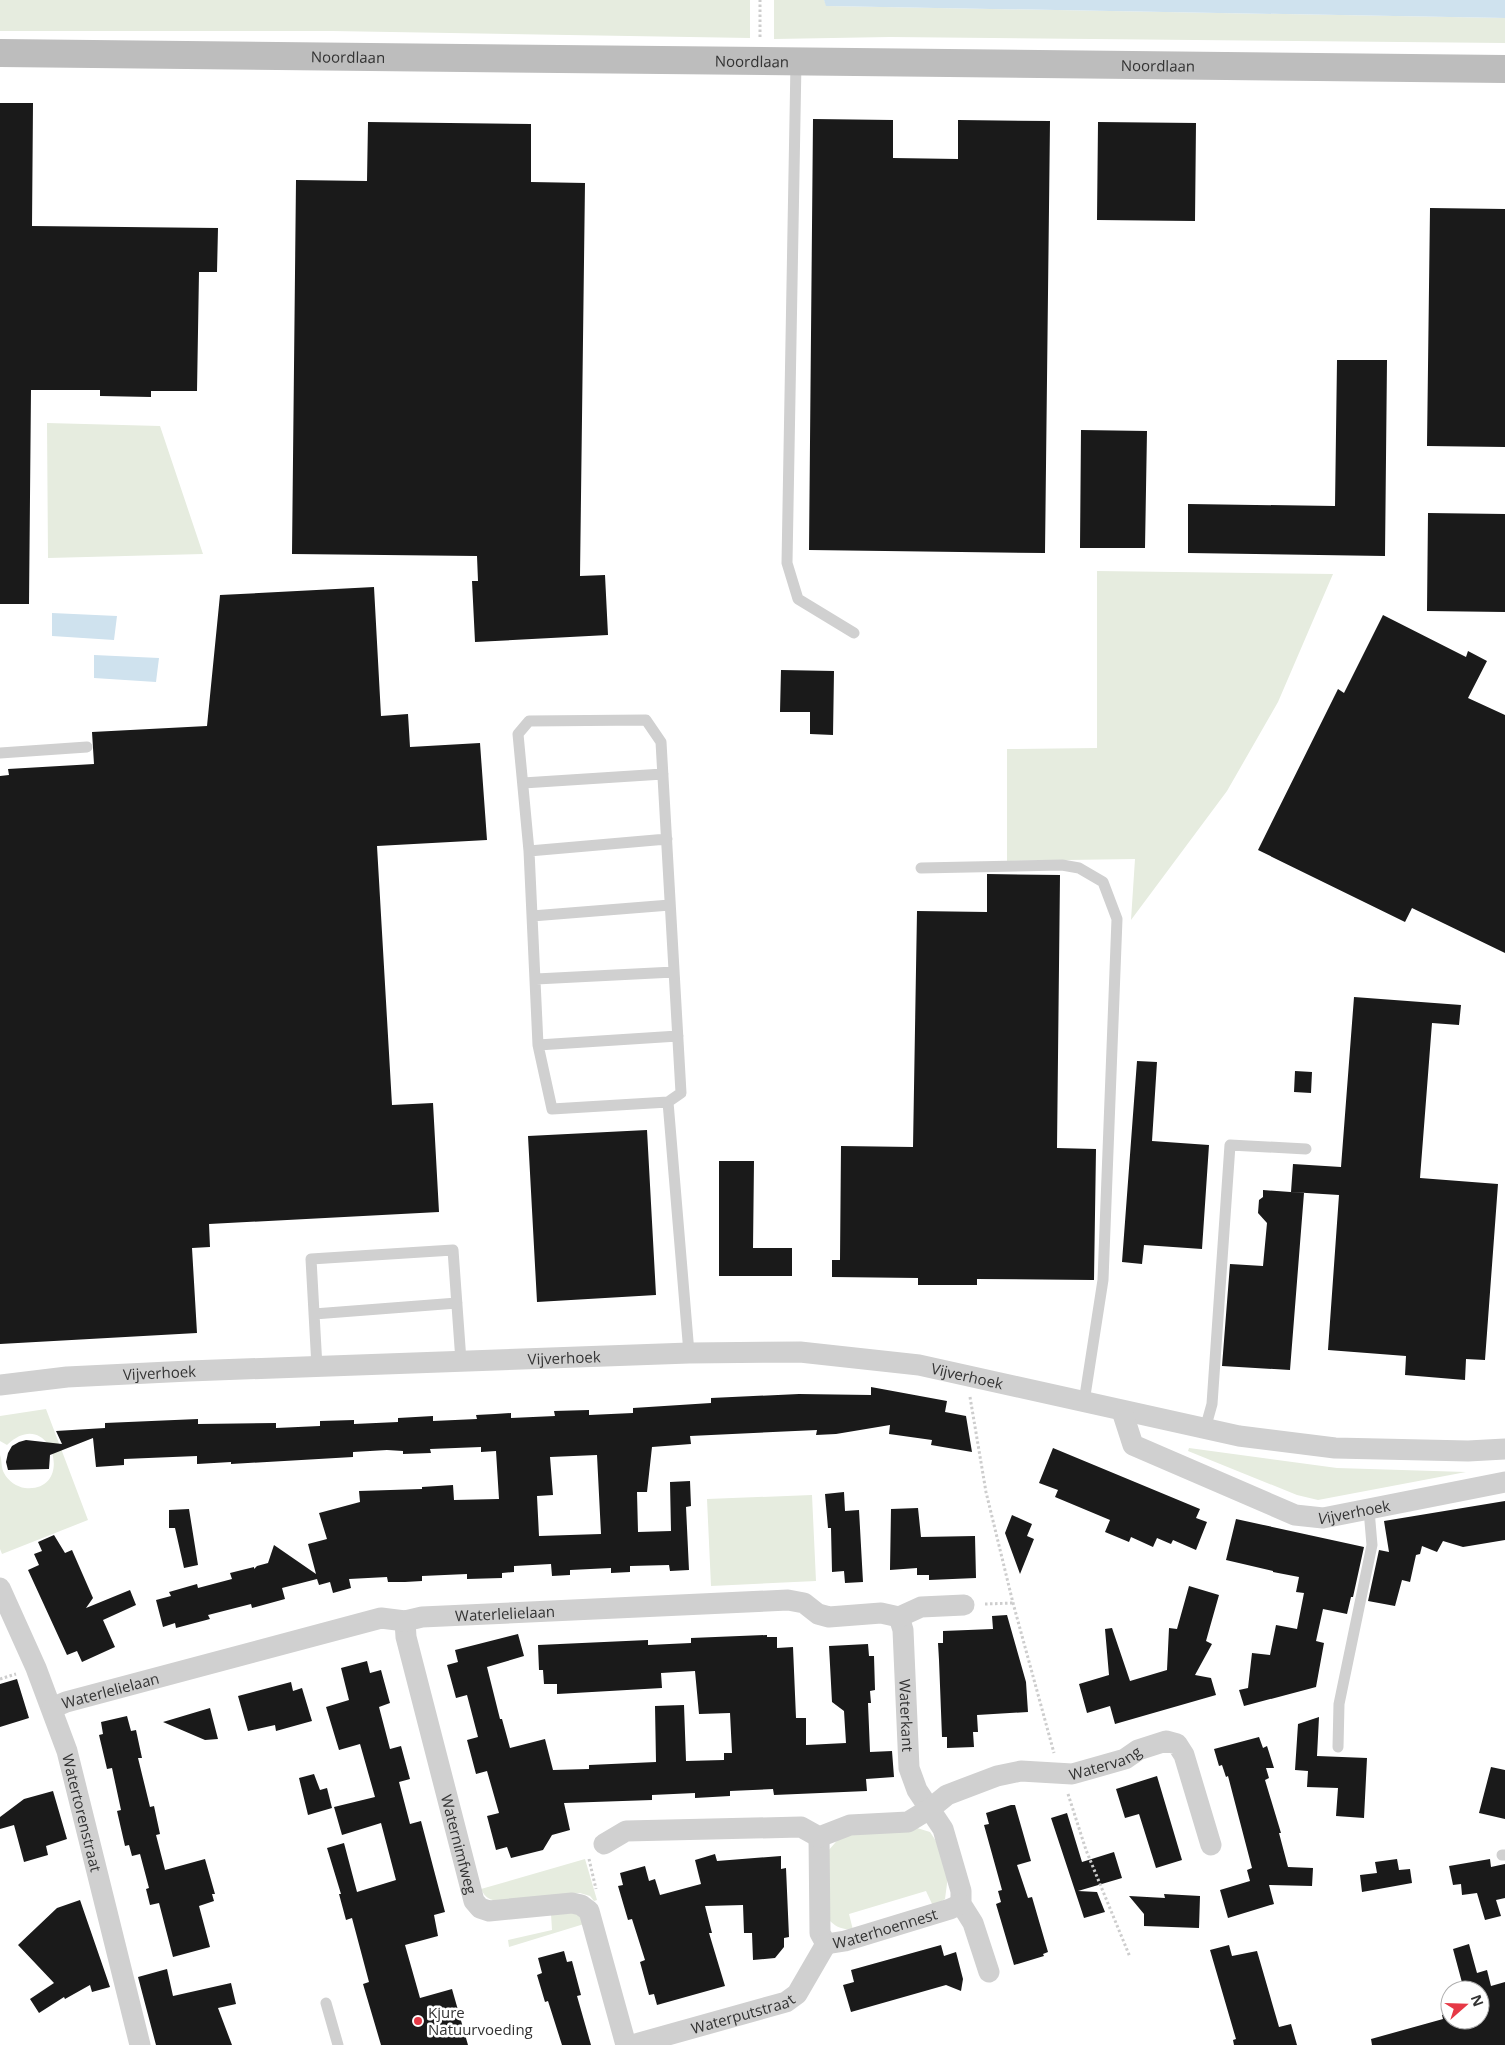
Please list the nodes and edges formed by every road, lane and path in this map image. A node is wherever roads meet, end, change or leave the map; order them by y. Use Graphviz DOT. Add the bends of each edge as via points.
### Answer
graph roads {
  1 [pos="760,0"];
  2 [pos="760,46"];
  3 [pos="0,53"];
  4 [pos="796,62"];
  5 [pos="1505,70"];
  6 [pos="854,633"];
  7 [pos="86,746"];
  8 [pos="0,753"];
  9 [pos="663,774"];
  10 [pos="523,783"];
  11 [pos="667,839"];
  12 [pos="529,851"];
  13 [pos="921,868"];
  14 [pos="670,905"];
  15 [pos="532,916"];
  16 [pos="674,972"];
  17 [pos="536,979"];
  18 [pos="678,1036"];
  19 [pos="538,1045"];
  20 [pos="668,1102"];
  21 [pos="1306,1149"];
  22 [pos="457,1303"];
  23 [pos="314,1314"];
  24 [pos="689,1353"];
  25 [pos="461,1361"];
  26 [pos="316,1367"];
  27 [pos="966,1374"];
  28 [pos="0,1385"];
  29 [pos="1084,1402"];
  30 [pos="1122,1411"];
  31 [pos="1205,1429"];
  32 [pos="1505,1449"];
  33 [pos="1505,1482"];
  34 [pos="1369,1510"];
  35 [pos="0,1588"];
  36 [pos="1013,1603"];
  37 [pos="964,1605"];
  38 [pos="899,1617"];
  39 [pos="405,1621"];
  40 [pos="52,1708"];
  41 [pos="1338,1747"];
  42 [pos="1060,1774"];
  43 [pos="931,1808"];
  44 [pos="819,1837"];
  45 [pos="604,1844"];
  46 [pos="1210,1845"];
  47 [pos="961,1904"];
  48 [pos="589,1911"];
  49 [pos="826,1944"];
  50 [pos="1130,1958"];
  51 [pos="989,1972"];
  52 [pos="326,2003"];
  53 [pos="140,2045"];
  54 [pos="338,2045"];
  55 [pos="626,2045"];
  56 [pos="632,2045"];
  1 -- 2 [label="path"];
  3 -- 4 [label="street, Noordlaan"];
  4 -- 5 [label="street, Noordlaan"];
  4 -- 6 [label="lane" via="787,564 798,599"];
  7 -- 8 [label="lane"];
  9 -- 10 [label="lane"];
  9 -- 10 [label="lane" via="661,742 646,720 529,721 518,734"];
  9 -- 11 [label="lane"];
  10 -- 12 [label="lane"];
  11 -- 12 [label="lane"];
  11 -- 14 [label="lane"];
  12 -- 15 [label="lane"];
  13 -- 29 [label="lane" via="1062,865 1079,868 1103,882 1116,919 1103,1280"];
  14 -- 15 [label="lane"];
  14 -- 16 [label="lane"];
  15 -- 17 [label="lane"];
  16 -- 17 [label="lane"];
  16 -- 18 [label="lane"];
  17 -- 19 [label="lane"];
  18 -- 19 [label="lane"];
  18 -- 20 [label="lane" via="681,1093"];
  19 -- 20 [label="lane" via="552,1109"];
  20 -- 24 [label="lane"];
  21 -- 31 [label="lane" via="1230,1145 1212,1404"];
  22 -- 23 [label="lane"];
  22 -- 23 [label="lane" via="453,1250 311,1260"];
  22 -- 25 [label="lane"];
  23 -- 26 [label="lane"];
  24 -- 25 [label="street, Vijverhoek"];
  24 -- 27 [label="street, Vijverhoek" via="800,1352 919,1365"];
  25 -- 26 [label="street, Vijverhoek"];
  26 -- 28 [label="street, Vijverhoek" via="67,1377"];
  27 -- 29 [label="street, Vijverhoek"];
  27 -- 36 [label="path" via="986,1492"];
  29 -- 30 [label="street, Vijverhoek"];
  30 -- 31 [label="street, Vijverhoek"];
  30 -- 34 [label="street, Vijverhoek" via="1133,1445 1295,1515 1323,1518"];
  31 -- 32 [label="street, Vijverhoek" via="1335,1448"];
  33 -- 34 [label="street, Vijverhoek"];
  34 -- 41 [label="lane" via="1372,1545 1339,1704"];
  35 -- 40 [label="street, Watertorenstraat"];
  36 -- 37 [label="path"];
  36 -- 42 [label="path"];
  37 -- 38 [label="street" via="921,1607"];
  38 -- 39 [label="street, Waterlelielaan" via="881,1613 829,1617 818,1614 804,1603 788,1600 422,1617"];
  38 -- 43 [label="street, Waterkant" via="903,1630 909,1768 917,1790"];
  39 -- 40 [label="street, Waterlelielaan" via="381,1618"];
  39 -- 48 [label="street, Waternimfweg" via="406,1638 474,1901 489,1911 572,1903"];
  40 -- 53 [label="street, Watertorenstraat" via="67,1751"];
  42 -- 43 [label="street, Watervang" via="1021,1771 997,1776 947,1795"];
  42 -- 46 [label="street, Watervang" via="1072,1774 1126,1759 1138,1750 1166,1742 1177,1744 1184,1755"];
  42 -- 50 [label="path" via="1086,1850"];
  43 -- 44 [label="street" via="908,1822 850,1825"];
  43 -- 47 [label="street" via="943,1830 961,1891"];
  44 -- 45 [label="street" via="801,1827 626,1831"];
  44 -- 49 [label="street, Waterhoennest" via="820,1933"];
  45 -- 48 [label="path" via="588,1860 600,1901"];
  47 -- 49 [label="street, Waterhoennest" via="950,1910"];
  47 -- 51 [label="street" via="973,1923"];
  48 -- 55 [label="street"];
  49 -- 56 [label="street, Waterputstraat" via="797,1994 786,2002"];
  52 -- 54 [label="lane"];
}
